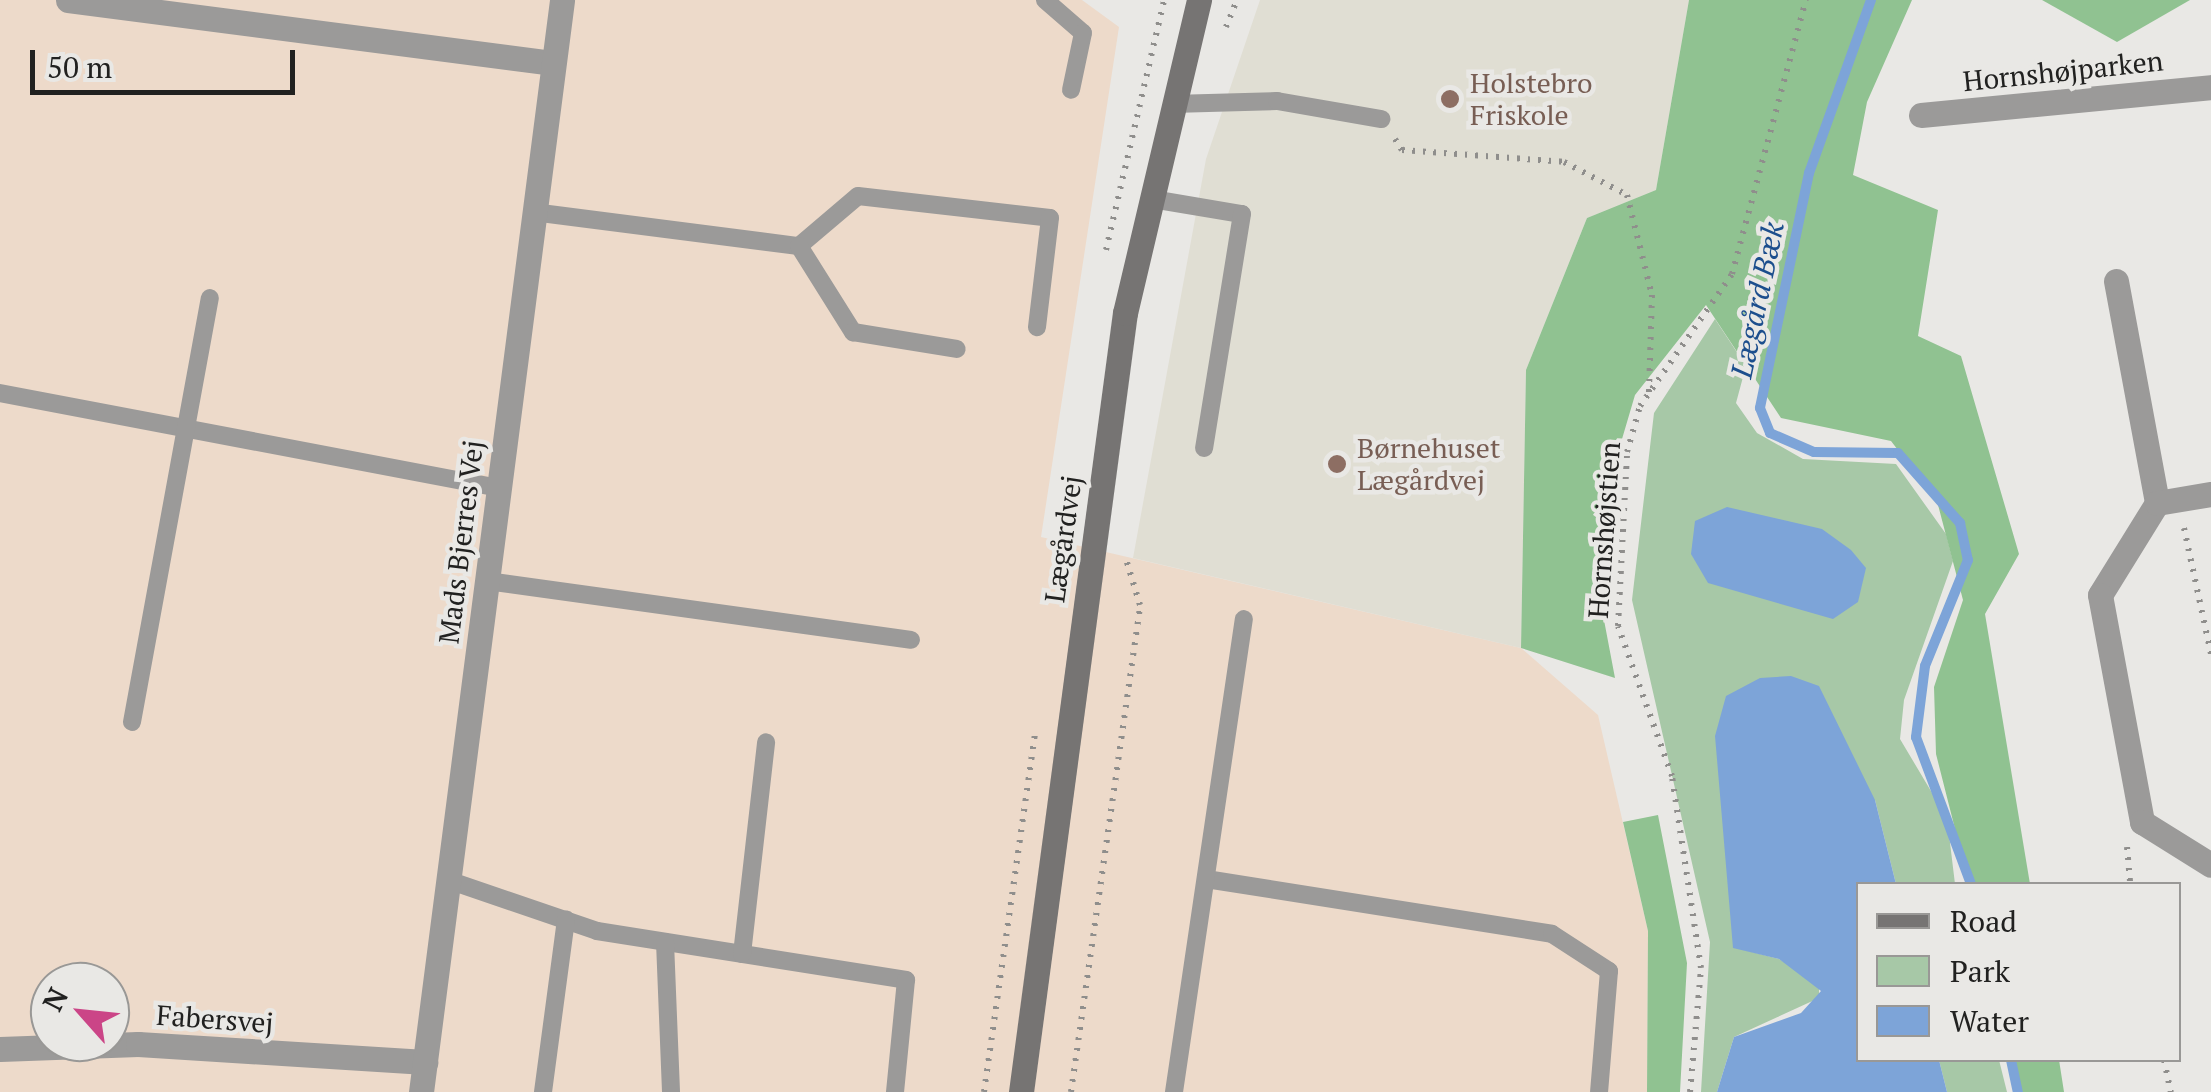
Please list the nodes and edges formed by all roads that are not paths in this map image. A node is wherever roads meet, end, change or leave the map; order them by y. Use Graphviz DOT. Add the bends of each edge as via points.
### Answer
graph roads {
  1 [pos="68,0"];
  2 [pos="562,0"];
  3 [pos="1046,0"];
  4 [pos="1199,0"];
  5 [pos="552,63"];
  6 [pos="2211,87"];
  7 [pos="1071,90"];
  8 [pos="1172,104"];
  9 [pos="1921,115"];
  10 [pos="1382,119"];
  11 [pos="1152,198"];
  12 [pos="534,212"];
  13 [pos="799,246"];
  14 [pos="2116,282"];
  15 [pos="210,298"];
  16 [pos="1037,326"];
  17 [pos="957,350"];
  18 [pos="0,394"];
  19 [pos="185,428"];
  20 [pos="1204,448"];
  21 [pos="498,488"];
  22 [pos="2211,494"];
  23 [pos="2167,501"];
  24 [pos="486,581"];
  25 [pos="1244,619"];
  26 [pos="911,640"];
  27 [pos="132,722"];
  28 [pos="766,742"];
  29 [pos="2211,865"];
  30 [pos="1206,879"];
  31 [pos="448,880"];
  32 [pos="566,920"];
  33 [pos="665,942"];
  34 [pos="742,954"];
  35 [pos="0,1049"];
  36 [pos="425,1062"];
  37 [pos="420,1092"];
  38 [pos="543,1092"];
  39 [pos="670,1092"];
  40 [pos="896,1092"];
  41 [pos="1021,1092"];
  42 [pos="1174,1092"];
  43 [pos="1599,1092"];
  1 -- 5 [label="street"];
  2 -- 5 [label="street, Mads Bjerres Vej"];
  3 -- 7 [label="lane" via="1083,33"];
  4 -- 8 [label="street, Lægårdvej"];
  5 -- 12 [label="street, Mads Bjerres Vej"];
  6 -- 9 [label="street, Hornshøjparken"];
  8 -- 10 [label="lane" via="1277,101"];
  8 -- 11 [label="street, Lægårdvej"];
  11 -- 20 [label="lane" via="1242,214"];
  11 -- 41 [label="street, Lægårdvej" via="1125,313"];
  12 -- 13 [label="lane"];
  12 -- 21 [label="street, Mads Bjerres Vej"];
  13 -- 16 [label="lane" via="858,196 1050,218"];
  13 -- 17 [label="lane" via="853,332"];
  14 -- 23 [label="street"];
  15 -- 19 [label="lane"];
  18 -- 19 [label="lane"];
  19 -- 21 [label="lane"];
  19 -- 27 [label="lane"];
  21 -- 24 [label="street, Mads Bjerres Vej"];
  22 -- 23 [label="street"];
  23 -- 29 [label="street" via="2100,594 2142,822"];
  24 -- 26 [label="lane"];
  24 -- 31 [label="street, Mads Bjerres Vej"];
  25 -- 30 [label="lane"];
  28 -- 34 [label="lane"];
  30 -- 42 [label="lane"];
  30 -- 43 [label="lane" via="1552,934 1609,971"];
  31 -- 32 [label="lane"];
  31 -- 36 [label="street, Mads Bjerres Vej"];
  32 -- 33 [label="lane"];
  32 -- 38 [label="lane"];
  33 -- 34 [label="lane"];
  33 -- 39 [label="lane"];
  34 -- 40 [label="lane" via="906,980"];
  35 -- 36 [label="street, Fabersvej" via="138,1044"];
  36 -- 37 [label="street, Mads Bjerres Vej"];
}
